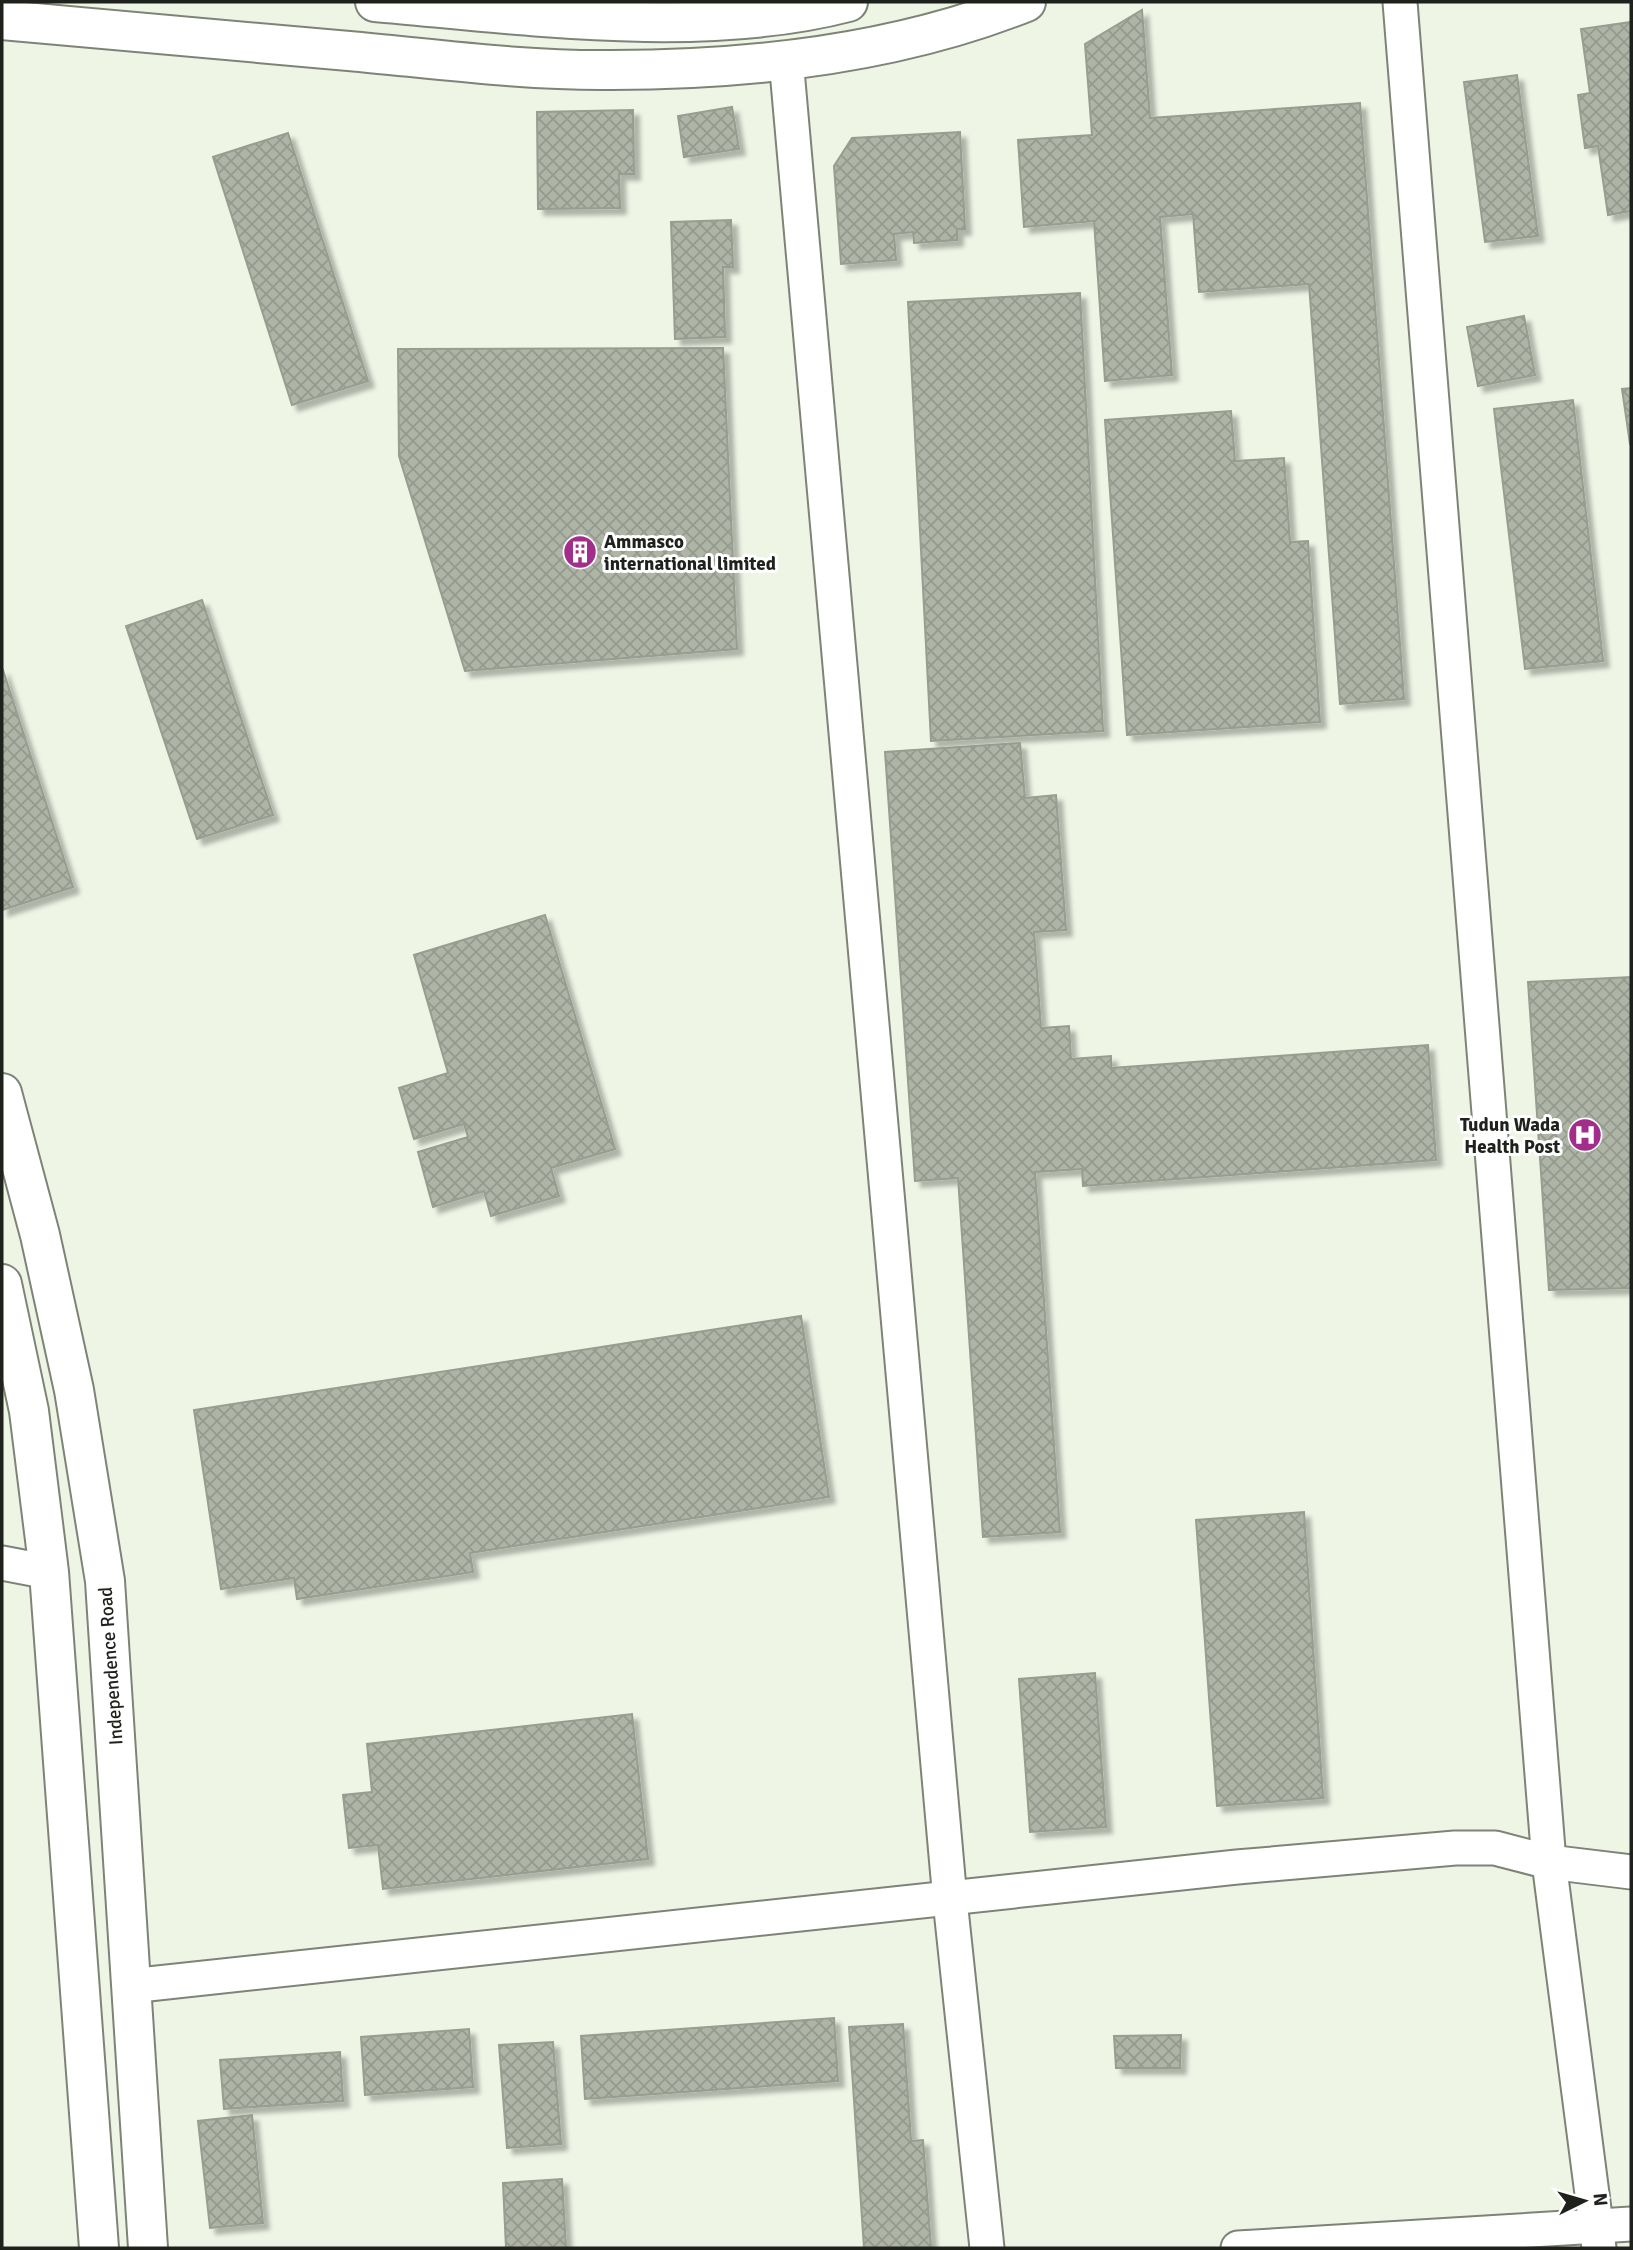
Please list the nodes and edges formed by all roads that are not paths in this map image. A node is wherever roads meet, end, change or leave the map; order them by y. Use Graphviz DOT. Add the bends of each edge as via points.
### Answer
graph roads {
  1 [pos="375,2"];
  2 [pos="848,2"];
  3 [pos="1026,2"];
  4 [pos="1400,2"];
  5 [pos="503,13"];
  6 [pos="2,20"];
  7 [pos="786,59"];
  8 [pos="505,65"];
  9 [pos="2,1093"];
  10 [pos="2,1284"];
  11 [pos="2,1563"];
  12 [pos="49,1572"];
  13 [pos="1549,1862"];
  14 [pos="1631,1872"];
  15 [pos="950,1900"];
  16 [pos="130,1986"];
  17 [pos="1631,2224"];
  18 [pos="1597,2237"];
  19 [pos="99,2248"];
  20 [pos="148,2248"];
  21 [pos="988,2248"];
  22 [pos="1238,2248"];
  1 -- 5 [label="main road"];
  2 -- 5 [label="main road" via="747,18 627,20"];
  3 -- 7 [label="main road" via="981,20 899,42"];
  4 -- 13 [label="street"];
  5 -- 8 [label="main road"];
  6 -- 8 [label="main road"];
  7 -- 8 [label="main road" via="611,70"];
  7 -- 15 [label="street"];
  9 -- 16 [label="main road, Independence Road" via="74,1390 106,1581"];
  10 -- 12 [label="main road" via="29,1411"];
  11 -- 12 [label="street"];
  12 -- 19 [label="main road"];
  13 -- 14 [label="street"];
  13 -- 15 [label="street" via="1495,1848 1455,1847"];
  13 -- 18 [label="street"];
  15 -- 16 [label="street"];
  15 -- 21 [label="street"];
  16 -- 20 [label="main road, Independence Road"];
  17 -- 18 [label="street"];
  18 -- 22 [label="street"];
}
